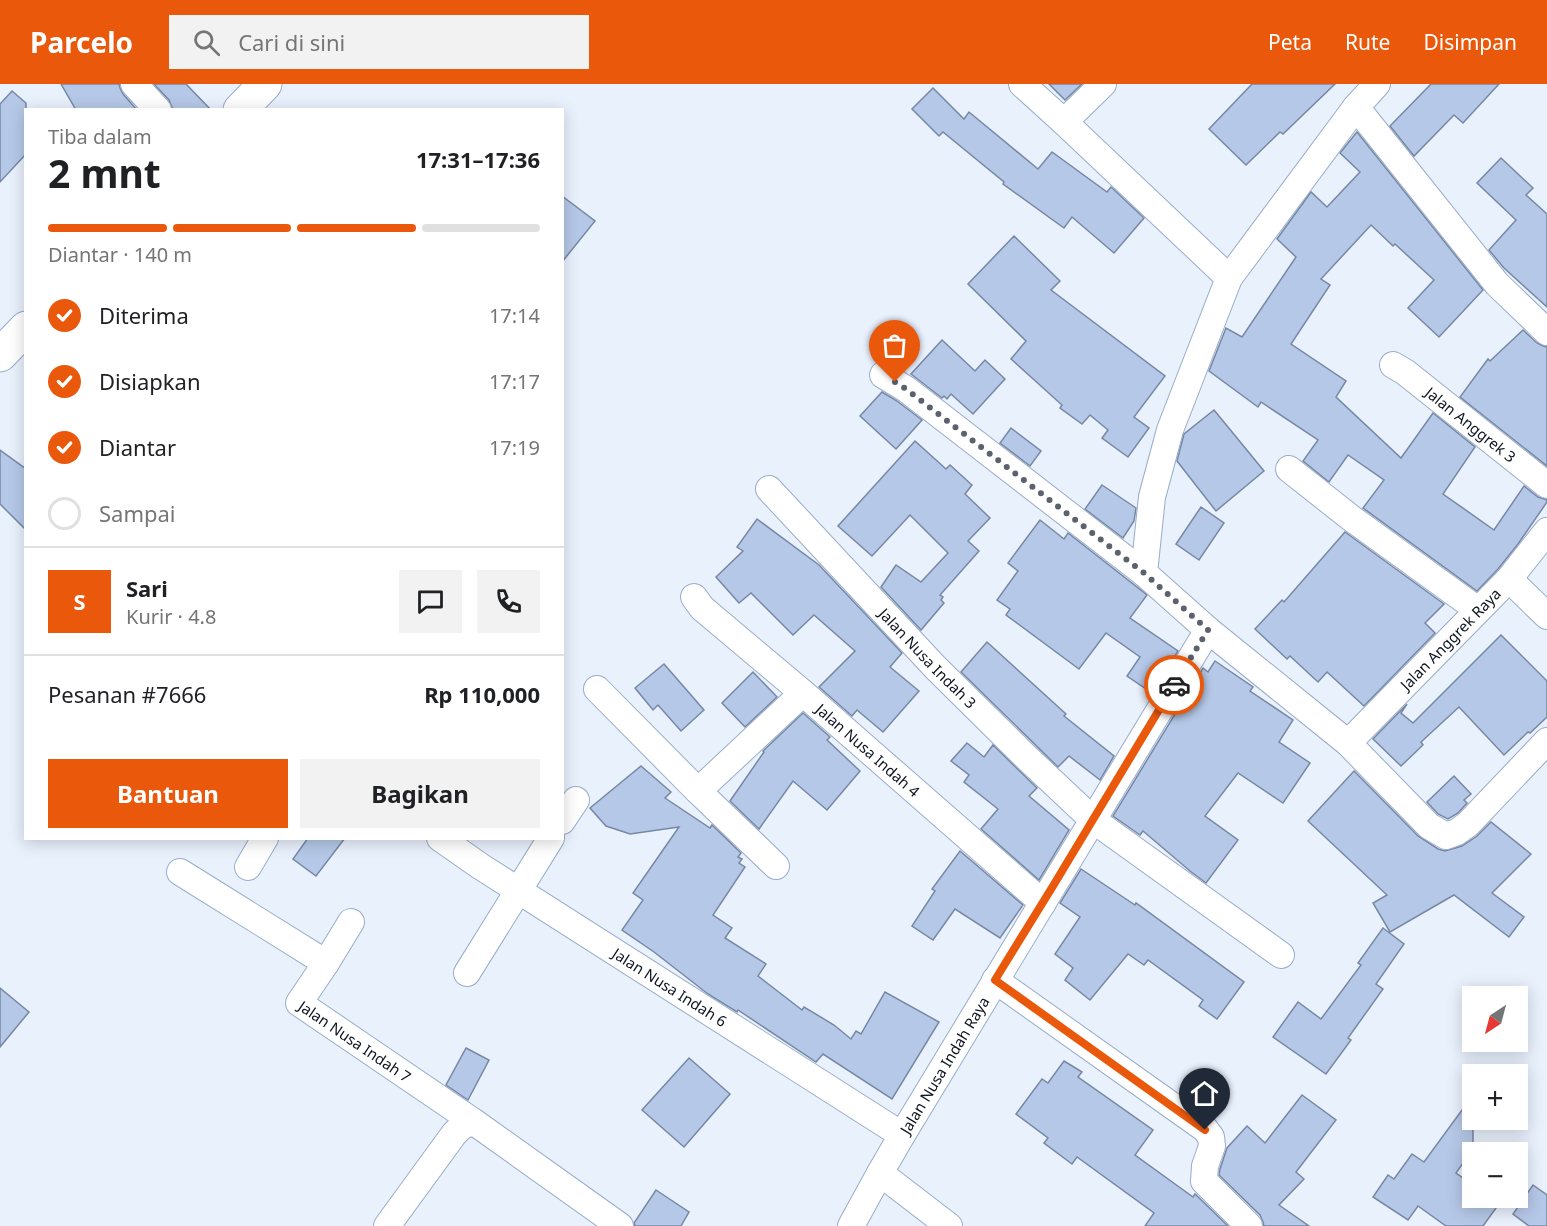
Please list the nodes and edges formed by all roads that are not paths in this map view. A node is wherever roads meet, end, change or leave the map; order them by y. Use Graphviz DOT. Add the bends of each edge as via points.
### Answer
graph roads {
  1 [pos="134,84"];
  2 [pos="265,84"];
  3 [pos="1022,84"];
  4 [pos="1103,84"];
  5 [pos="1377,84"];
  6 [pos="1356,107"];
  7 [pos="156,108"];
  8 [pos="242,108"];
  9 [pos="1064,122"];
  10 [pos="1229,278"];
  11 [pos="24,330"];
  12 [pos="1547,332"];
  13 [pos="0,355"];
  14 [pos="1393,365"];
  15 [pos="883,375"];
  16 [pos="1289,469"];
  17 [pos="1547,485"];
  18 [pos="769,489"];
  19 [pos="1547,531"];
  20 [pos="1144,573"];
  21 [pos="1509,579"];
  22 [pos="694,597"];
  23 [pos="1478,610"];
  24 [pos="1547,616"];
  25 [pos="1208,630"];
  26 [pos="597,689"];
  27 [pos="803,693"];
  28 [pos="1547,741"];
  29 [pos="1348,743"];
  30 [pos="698,791"];
  31 [pos="576,800"];
  32 [pos="564,818"];
  33 [pos="1093,820"];
  34 [pos="264,840"];
  35 [pos="443,840"];
  36 [pos="550,840"];
  37 [pos="776,866"];
  38 [pos="248,867"];
  39 [pos="180,872"];
  40 [pos="518,891"];
  41 [pos="1043,903"];
  42 [pos="351,922"];
  43 [pos="1281,955"];
  44 [pos="326,963"];
  45 [pos="467,973"];
  46 [pos="995,980"];
  47 [pos="474,1122"];
  48 [pos="902,1135"];
  49 [pos="880,1173"];
  50 [pos="387,1226"];
  51 [pos="620,1226"];
  52 [pos="851,1226"];
  53 [pos="949,1226"];
  54 [pos="1249,1226"];
  1 -- 7 [label="street"];
  2 -- 8 [label="street"];
  3 -- 9 [label="street"];
  4 -- 9 [label="street"];
  5 -- 6 [label="street"];
  6 -- 10 [label="street"];
  6 -- 12 [label="street" via="1497,284"];
  9 -- 10 [label="street"];
  10 -- 20 [label="street" via="1170,430 1152,497"];
  11 -- 13 [label="street"];
  14 -- 17 [label="street, Jalan Anggrek 3"];
  15 -- 20 [label="street"];
  16 -- 23 [label="street"];
  18 -- 33 [label="street, Jalan Nusa Indah 3" via="935,667"];
  19 -- 21 [label="street, Jalan Anggrek Raya"];
  20 -- 25 [label="street"];
  21 -- 23 [label="street, Jalan Anggrek Raya"];
  21 -- 24 [label="street"];
  22 -- 27 [label="street, Jalan Nusa Indah 4"];
  23 -- 29 [label="street, Jalan Anggrek Raya"];
  25 -- 29 [label="street"];
  25 -- 33 [label="street, Jalan Nusa Indah Raya"];
  26 -- 30 [label="street"];
  27 -- 30 [label="street"];
  27 -- 41 [label="street, Jalan Nusa Indah 4"];
  28 -- 29 [label="street" via="1468,824 1446,836 1429,826"];
  30 -- 37 [label="street"];
  31 -- 32 [label="street"];
  33 -- 41 [label="street, Jalan Nusa Indah Raya"];
  33 -- 43 [label="street, Jalan Nusa Indah 3"];
  34 -- 38 [label="street"];
  35 -- 40 [label="street, Jalan Nusa Indah 6"];
  36 -- 40 [label="street"];
  39 -- 44 [label="street"];
  40 -- 45 [label="street"];
  40 -- 48 [label="street, Jalan Nusa Indah 6"];
  41 -- 46 [label="street, Jalan Nusa Indah Raya"];
  42 -- 44 [label="street"];
  44 -- 47 [label="street, Jalan Nusa Indah 7" via="299,1003"];
  46 -- 48 [label="street, Jalan Nusa Indah Raya"];
  46 -- 54 [label="street" via="1205,1130 1212,1146 1204,1181"];
  47 -- 50 [label="street" via="454,1134"];
  47 -- 51 [label="street"];
  48 -- 49 [label="street, Jalan Nusa Indah Raya"];
  49 -- 52 [label="street, Jalan Nusa Indah Raya"];
  49 -- 53 [label="street"];
}
